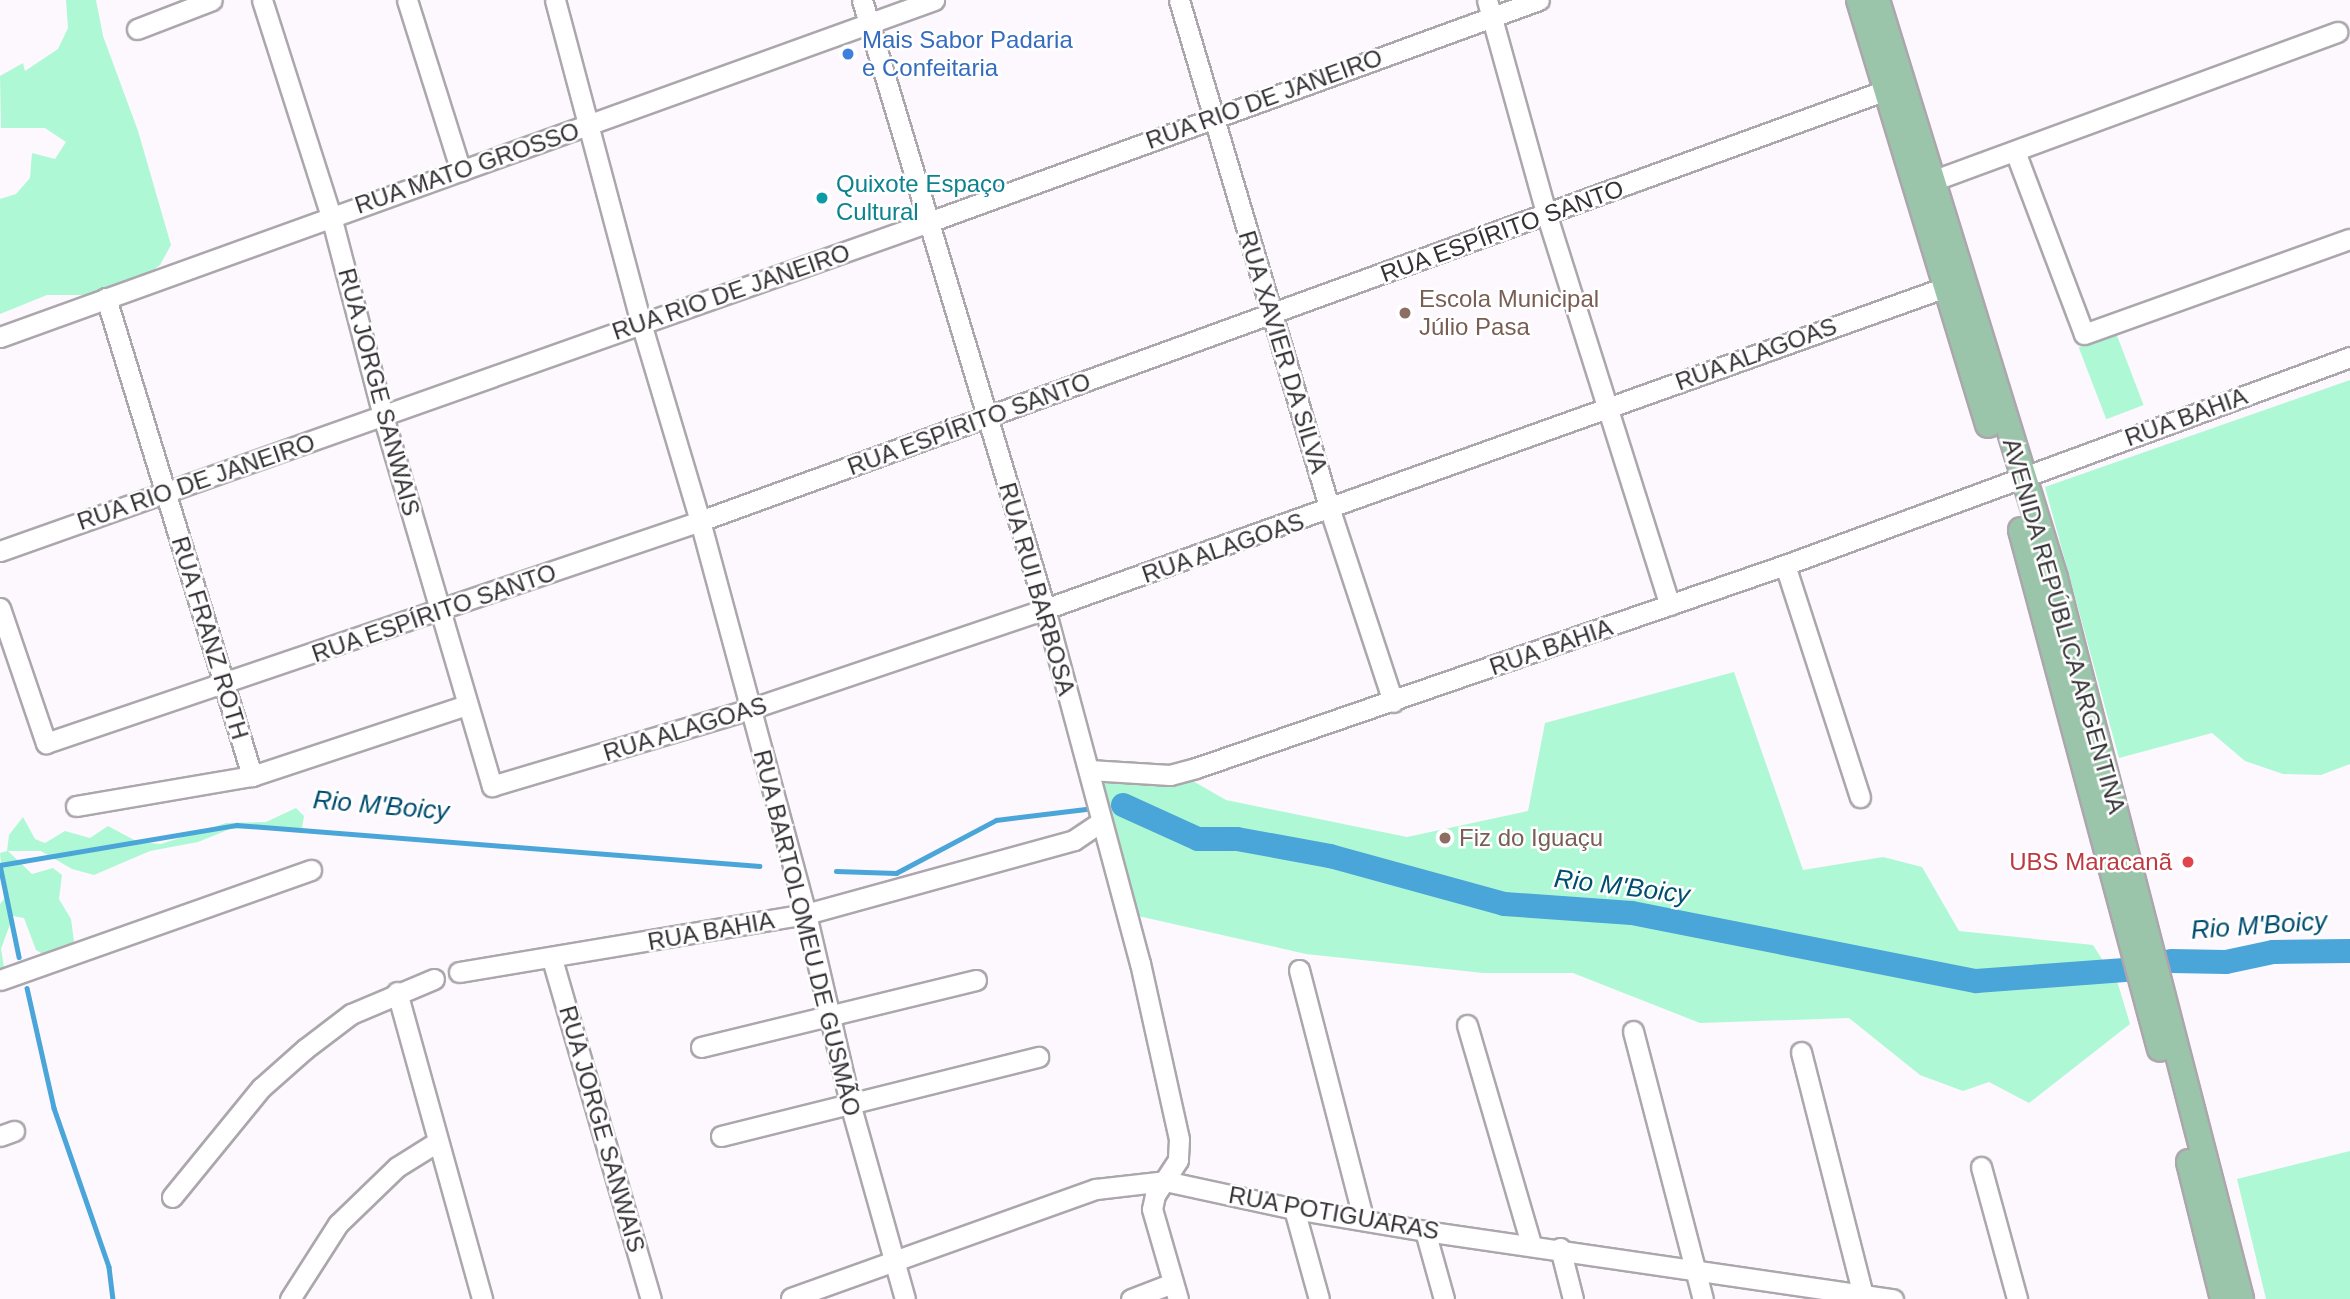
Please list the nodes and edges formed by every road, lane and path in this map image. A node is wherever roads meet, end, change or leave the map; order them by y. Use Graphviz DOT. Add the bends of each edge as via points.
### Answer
graph roads {
  1 [pos="212,0"];
  2 [pos="261,0"];
  3 [pos="407,0"];
  4 [pos="555,0"];
  5 [pos="862,0"];
  6 [pos="934,0"];
  7 [pos="1179,0"];
  8 [pos="1539,0"];
  9 [pos="1859,0"];
  10 [pos="1877,0"];
  11 [pos="1490,8"];
  12 [pos="868,23"];
  13 [pos="137,29"];
  14 [pos="2338,32"];
  15 [pos="1895,86"];
  16 [pos="1213,116"];
  17 [pos="587,126"];
  18 [pos="2016,153"];
  19 [pos="461,172"];
  20 [pos="1932,181"];
  21 [pos="331,216"];
  22 [pos="1547,216"];
  23 [pos="929,222"];
  24 [pos="2350,239"];
  25 [pos="1954,284"];
  26 [pos="106,298"];
  27 [pos="1272,314"];
  28 [pos="641,323"];
  29 [pos="0,337"];
  30 [pos="2350,357"];
  31 [pos="1607,407"];
  32 [pos="383,416"];
  33 [pos="986,418"];
  34 [pos="2014,480"];
  35 [pos="167,493"];
  36 [pos="1330,510"];
  37 [pos="700,521"];
  38 [pos="0,551"];
  39 [pos="1785,565"];
  40 [pos="1670,605"];
  41 [pos="0,608"];
  42 [pos="1045,609"];
  43 [pos="440,610"];
  44 [pos="225,686"];
  45 [pos="1393,702"];
  46 [pos="467,705"];
  47 [pos="750,709"];
  48 [pos="1089,770"];
  49 [pos="252,776"];
  50 [pos="492,786"];
  51 [pos="1860,797"];
  52 [pos="76,806"];
  53 [pos="1101,822"];
  54 [pos="311,870"];
  55 [pos="806,914"];
  56 [pos="552,959"];
  57 [pos="467,970"];
  58 [pos="1299,970"];
  59 [pos="434,979"];
  60 [pos="0,980"];
  61 [pos="976,980"];
  62 [pos="397,992"];
  63 [pos="828,1018"];
  64 [pos="1467,1025"];
  65 [pos="1633,1031"];
  66 [pos="701,1047"];
  67 [pos="1801,1052"];
  68 [pos="1038,1057"];
  69 [pos="851,1107"];
  70 [pos="721,1136"];
  71 [pos="437,1142"];
  72 [pos="1981,1167"];
  73 [pos="1165,1181"];
  74 [pos="172,1197"];
  75 [pos="1294,1209"];
  76 [pos="1363,1218"];
  77 [pos="1425,1231"];
  78 [pos="1531,1244"];
  79 [pos="1560,1248"];
  80 [pos="894,1264"];
  81 [pos="1694,1268"];
  82 [pos="1175,1291"];
  83 [pos="1830,1294"];
  84 [pos="1863,1295"];
  85 [pos="791,1297"];
  86 [pos="481,1298"];
  87 [pos="290,1299"];
  88 [pos="651,1299"];
  89 [pos="905,1299"];
  90 [pos="1131,1299"];
  91 [pos="1319,1299"];
  92 [pos="1444,1299"];
  93 [pos="1573,1299"];
  94 [pos="1703,1299"];
  95 [pos="1894,1299"];
  96 [pos="2017,1299"];
  97 [pos="2223,1299"];
  98 [pos="2241,1299"];
  1 -- 13 [label="street"];
  2 -- 21 [label="street, RUA JORGE SANWAIS"];
  3 -- 19 [label="street"];
  4 -- 17 [label="street, RUA BARTOLOMEU DE GUSMÃO"];
  5 -- 12 [label="street, RUA RUI BARBOSA"];
  6 -- 12 [label="street, RUA MATO GROSSO"];
  7 -- 16 [label="street, RUA XAVIER DA SILVA"];
  8 -- 11 [label="street, RUA RIO DE JANEIRO"];
  9 -- 15 [label="main road, AVENIDA REPÚBLICA ARGENTINA"];
  10 -- 15 [label="main road, AVENIDA REPÚBLICA ARGENTINA"];
  11 -- 16 [label="street, RUA RIO DE JANEIRO"];
  11 -- 22 [label="street"];
  12 -- 17 [label="street, RUA MATO GROSSO"];
  12 -- 23 [label="street, RUA RUI BARBOSA"];
  14 -- 18 [label="street"];
  15 -- 20 [label="main road, AVENIDA REPÚBLICA ARGENTINA"];
  15 -- 22 [label="street, RUA ESPÍRITO SANTO"];
  15 -- 25 [label="main road, AVENIDA REPÚBLICA ARGENTINA"];
  16 -- 23 [label="street, RUA RIO DE JANEIRO"];
  16 -- 27 [label="street, RUA XAVIER DA SILVA"];
  17 -- 19 [label="street, RUA MATO GROSSO"];
  17 -- 28 [label="street, RUA BARTOLOMEU DE GUSMÃO"];
  18 -- 20 [label="street"];
  18 -- 24 [label="street" via="2084,334"];
  19 -- 21 [label="street, RUA MATO GROSSO"];
  20 -- 25 [label="main road, AVENIDA REPÚBLICA ARGENTINA"];
  21 -- 26 [label="street, RUA MATO GROSSO"];
  21 -- 32 [label="street, RUA JORGE SANWAIS"];
  22 -- 27 [label="street, RUA ESPÍRITO SANTO"];
  22 -- 31 [label="street"];
  23 -- 28 [label="street, RUA RIO DE JANEIRO"];
  23 -- 33 [label="street, RUA RUI BARBOSA"];
  25 -- 31 [label="street, RUA ALAGOAS"];
  25 -- 34 [label="main road, AVENIDA REPÚBLICA ARGENTINA"];
  26 -- 29 [label="street, RUA MATO GROSSO"];
  26 -- 35 [label="street, RUA FRANZ ROTH"];
  27 -- 33 [label="street, RUA ESPÍRITO SANTO"];
  27 -- 36 [label="street, RUA XAVIER DA SILVA"];
  28 -- 32 [label="street, RUA RIO DE JANEIRO"];
  28 -- 37 [label="street, RUA BARTOLOMEU DE GUSMÃO"];
  30 -- 34 [label="street, RUA BAHIA"];
  31 -- 36 [label="street, RUA ALAGOAS"];
  31 -- 40 [label="street"];
  32 -- 35 [label="street, RUA RIO DE JANEIRO"];
  32 -- 43 [label="street, RUA JORGE SANWAIS"];
  33 -- 37 [label="street, RUA ESPÍRITO SANTO"];
  33 -- 42 [label="street, RUA RUI BARBOSA"];
  34 -- 39 [label="street, RUA BAHIA"];
  34 -- 97 [label="main road, AVENIDA REPÚBLICA ARGENTINA"];
  34 -- 98 [label="main road, AVENIDA REPÚBLICA ARGENTINA" via="2055,578"];
  35 -- 38 [label="street, RUA RIO DE JANEIRO"];
  35 -- 44 [label="street, RUA FRANZ ROTH"];
  36 -- 42 [label="street, RUA ALAGOAS"];
  36 -- 45 [label="street, RUA XAVIER DA SILVA"];
  37 -- 43 [label="street, RUA ESPÍRITO SANTO"];
  37 -- 47 [label="street, RUA BARTOLOMEU DE GUSMÃO"];
  39 -- 40 [label="street, RUA BAHIA"];
  39 -- 51 [label="street"];
  40 -- 45 [label="street, RUA BAHIA"];
  41 -- 44 [label="street, RUA ESPÍRITO SANTO" via="46,743"];
  42 -- 47 [label="street, RUA ALAGOAS"];
  42 -- 48 [label="street, RUA RUI BARBOSA"];
  43 -- 44 [label="street, RUA ESPÍRITO SANTO"];
  43 -- 46 [label="street, RUA JORGE SANWAIS"];
  44 -- 49 [label="street, RUA FRANZ ROTH"];
  45 -- 48 [label="street, RUA BAHIA" via="1170,775"];
  46 -- 49 [label="street"];
  46 -- 50 [label="street, RUA JORGE SANWAIS"];
  47 -- 50 [label="street, RUA ALAGOAS"];
  47 -- 55 [label="street, RUA BARTOLOMEU DE GUSMÃO"];
  48 -- 53 [label="street, RUA RUI BARBOSA"];
  49 -- 52 [label="street"];
  53 -- 55 [label="street, RUA BAHIA" via="1074,840"];
  53 -- 73 [label="street, RUA RUI BARBOSA" via="1140,963 1179,1139 1178,1160"];
  54 -- 60 [label="street"];
  55 -- 56 [label="street, RUA BAHIA"];
  55 -- 63 [label="street, RUA BARTOLOMEU DE GUSMÃO"];
  56 -- 57 [label="street, RUA BAHIA"];
  56 -- 88 [label="street, RUA JORGE SANWAIS"];
  58 -- 76 [label="street"];
  59 -- 62 [label="street"];
  61 -- 63 [label="street"];
  62 -- 71 [label="street"];
  62 -- 74 [label="street" via="351,1014 261,1088"];
  63 -- 66 [label="street"];
  63 -- 69 [label="street, RUA BARTOLOMEU DE GUSMÃO"];
  64 -- 78 [label="street"];
  65 -- 81 [label="street"];
  67 -- 84 [label="street"];
  68 -- 69 [label="street"];
  69 -- 70 [label="street"];
  69 -- 80 [label="street, RUA BARTOLOMEU DE GUSMÃO"];
  71 -- 86 [label="street"];
  71 -- 87 [label="street" via="397,1167 338,1224"];
  72 -- 96 [label="street"];
  73 -- 75 [label="street, RUA POTIGUARAS"];
  73 -- 80 [label="street, RUA POTIGUARAS" via="1096,1189"];
  73 -- 82 [label="street, RUA RUI BARBOSA" via="1152,1209"];
  75 -- 76 [label="street, RUA POTIGUARAS"];
  75 -- 91 [label="street"];
  76 -- 77 [label="street, RUA POTIGUARAS"];
  77 -- 78 [label="street, RUA POTIGUARAS"];
  77 -- 92 [label="street"];
  78 -- 79 [label="street, RUA POTIGUARAS"];
  79 -- 81 [label="street, RUA POTIGUARAS"];
  79 -- 93 [label="street"];
  80 -- 85 [label="street, RUA POTIGUARAS"];
  80 -- 89 [label="street, RUA BARTOLOMEU DE GUSMÃO"];
  81 -- 83 [label="street, RUA POTIGUARAS"];
  81 -- 94 [label="street"];
  82 -- 90 [label="street"];
  83 -- 84 [label="street, RUA POTIGUARAS"];
  84 -- 95 [label="street, RUA POTIGUARAS"];
}
